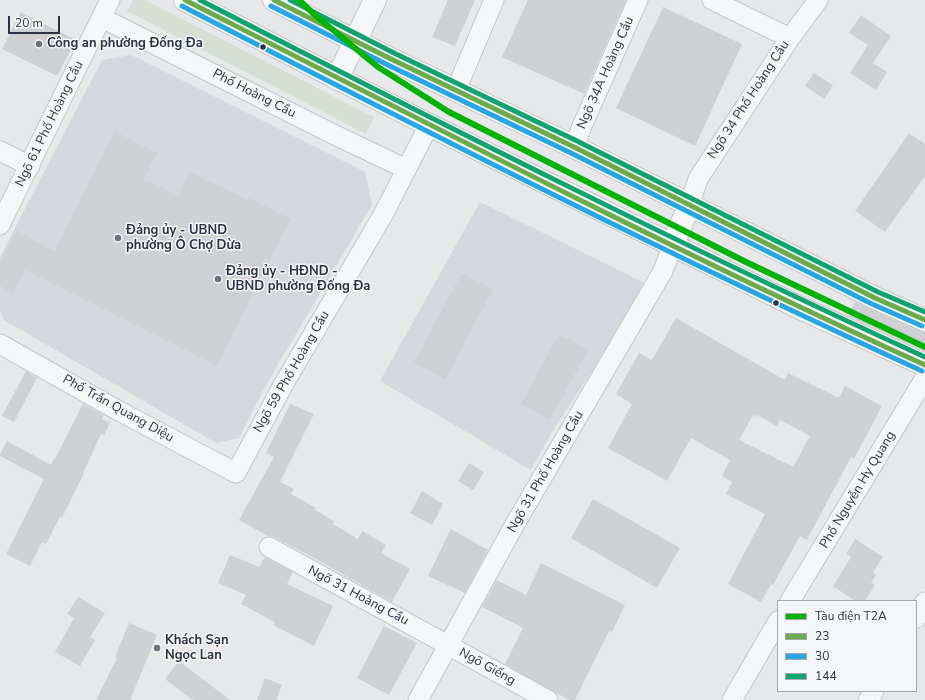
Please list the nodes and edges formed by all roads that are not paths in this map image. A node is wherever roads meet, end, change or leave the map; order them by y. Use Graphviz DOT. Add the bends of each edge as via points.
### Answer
graph roads {
  1 [pos="110,0"];
  2 [pos="185,0"];
  3 [pos="274,0"];
  4 [pos="375,0"];
  5 [pos="494,0"];
  6 [pos="638,0"];
  7 [pos="712,0"];
  8 [pos="818,0"];
  9 [pos="102,18"];
  10 [pos="790,38"];
  11 [pos="356,40"];
  12 [pos="337,79"];
  13 [pos="456,90"];
  14 [pos="429,126"];
  15 [pos="574,147"];
  16 [pos="0,151"];
  17 [pos="30,166"];
  18 [pos="406,169"];
  19 [pos="689,206"];
  20 [pos="0,225"];
  21 [pos="672,244"];
  22 [pos="925,320"];
  23 [pos="0,344"];
  24 [pos="925,366"];
  25 [pos="925,378"];
  26 [pos="236,473"];
  27 [pos="269,547"];
  28 [pos="791,600"];
  29 [pos="925,602"];
  30 [pos="917,616"];
  31 [pos="777,623"];
  32 [pos="448,646"];
  33 [pos="418,700"];
  34 [pos="548,700"];
  35 [pos="732,700"];
  1 -- 9 [label="street, Ngõ 61 Phố Hoàng Cầu"];
  2 -- 12 [label="main road"];
  3 -- 11 [label="main road"];
  4 -- 11 [label="street"];
  5 -- 13 [label="street"];
  6 -- 15 [label="street, Ngõ 34A Hoàng Cầu"];
  7 -- 10 [label="street"];
  8 -- 10 [label="street, Ngõ 34 Phố Hoàng Cầu"];
  9 -- 17 [label="street, Ngõ 61 Phố Hoàng Cầu"];
  9 -- 18 [label="street, Phố Hoàng Cầu"];
  10 -- 19 [label="street, Ngõ 34 Phố Hoàng Cầu" via="698,179"];
  11 -- 12 [label="street"];
  11 -- 13 [label="main road"];
  12 -- 14 [label="main road"];
  13 -- 15 [label="main road"];
  14 -- 18 [label="street, Ngõ 59 Phố Hoàng Cầu"];
  14 -- 21 [label="main road"];
  15 -- 19 [label="main road"];
  16 -- 17 [label="street"];
  17 -- 20 [label="street, Ngõ 61 Phố Hoàng Cầu"];
  18 -- 26 [label="street, Ngõ 59 Phố Hoàng Cầu" via="383,215 282,387"];
  19 -- 21 [label="main road"];
  19 -- 22 [label="main road"];
  21 -- 24 [label="main road"];
  21 -- 32 [label="street, Ngõ 31 Phố Hoàng Cầu" via="662,271 515,524"];
  23 -- 26 [label="street, Phố Trần Quang Diệu"];
  25 -- 28 [label="street, Phố Nguyễn Hy Quang"];
  27 -- 32 [label="street, Ngõ 31 Hoàng Cầu"];
  29 -- 30 [label="street"];
  31 -- 35 [label="street"];
  32 -- 33 [label="street, Ngõ 31 Phố Hoàng Cầu"];
  32 -- 34 [label="street, Ngõ Giếng"];
}
